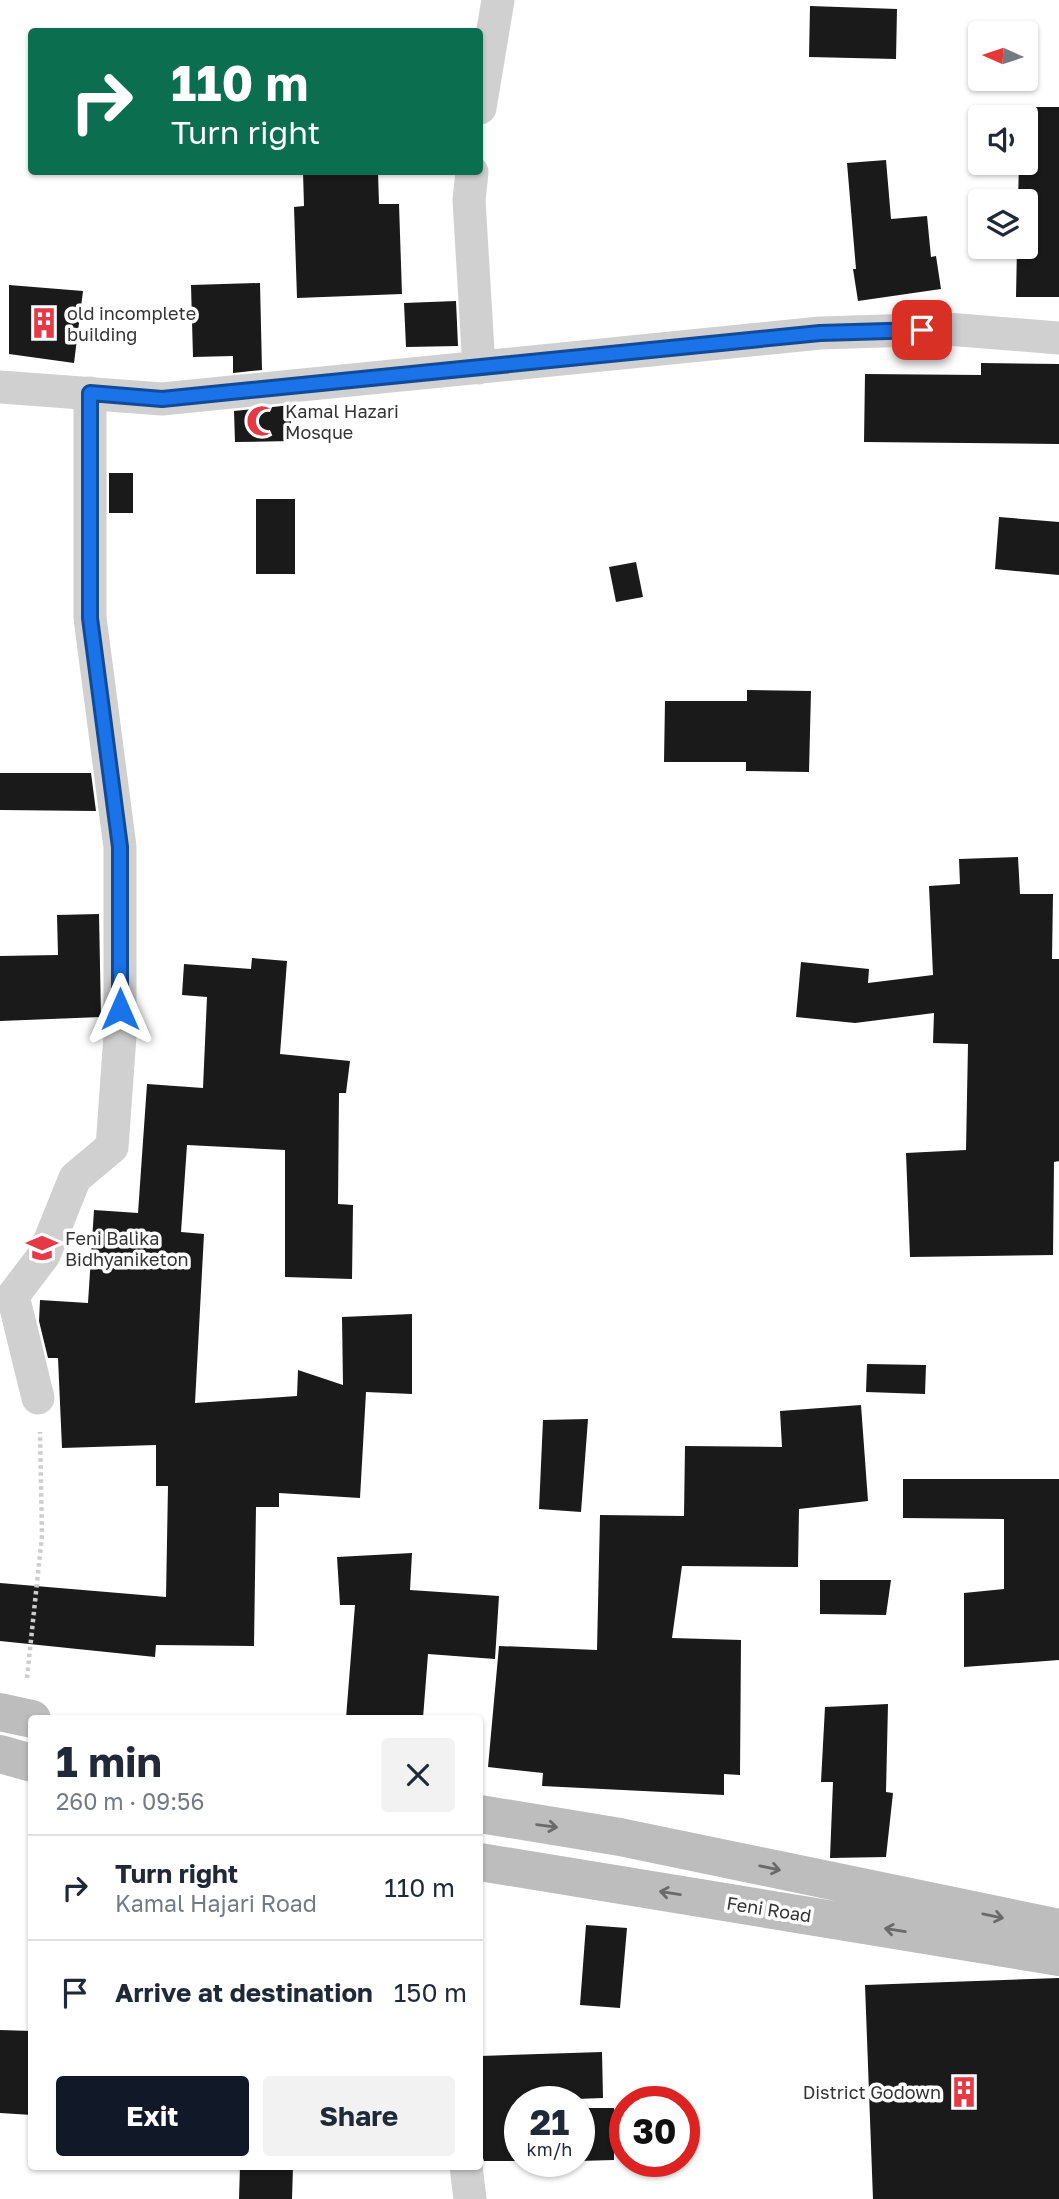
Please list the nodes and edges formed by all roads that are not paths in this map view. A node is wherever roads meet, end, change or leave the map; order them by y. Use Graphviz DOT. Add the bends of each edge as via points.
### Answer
graph roads {
  1 [pos="498,0"];
  2 [pos="483,90"];
  3 [pos="472,175"];
  4 [pos="1059,338"];
  5 [pos="479,369"];
  6 [pos="0,387"];
  7 [pos="90,393"];
  8 [pos="38,1398"];
  9 [pos="0,1754"];
  10 [pos="28,1762"];
  11 [pos="483,1814"];
  12 [pos="483,1862"];
  13 [pos="1059,1928"];
  14 [pos="1059,1956"];
  15 [pos="466,2170"];
  16 [pos="470,2199"];
  1 -- 2 [label="street"];
  3 -- 5 [label="street" via="469,200"];
  4 -- 5 [label="street" via="947,329 820,333"];
  5 -- 7 [label="street" via="162,399"];
  6 -- 7 [label="street"];
  7 -- 8 [label="street" via="90,618 120,847 120,1036 112,1147 75,1178 44,1255 13,1296"];
  9 -- 10 [label="main road"];
  11 -- 13 [label="main road, one-way" via="620,1837"];
  14 -- 12 [label="main road, Feni Road, one-way"];
  15 -- 16 [label="street"];
}
